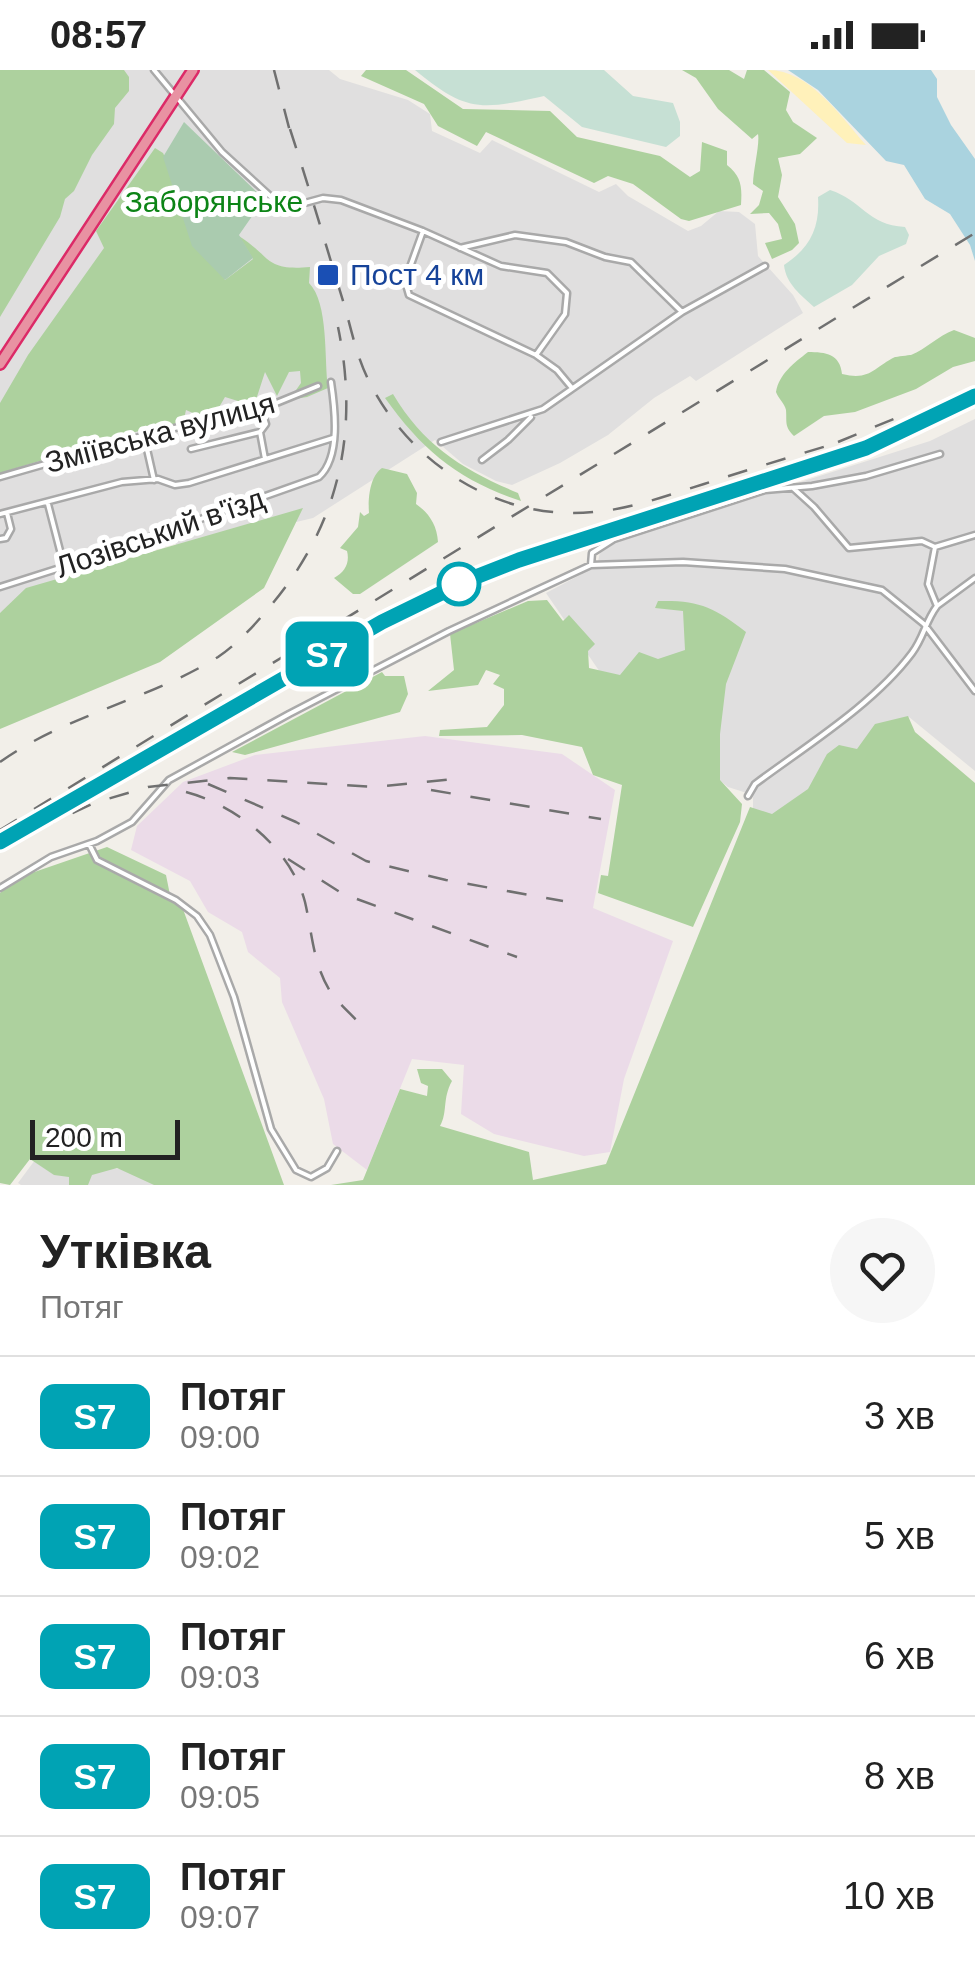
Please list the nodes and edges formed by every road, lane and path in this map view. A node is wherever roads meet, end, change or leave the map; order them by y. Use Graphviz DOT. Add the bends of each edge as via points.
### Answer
graph roads {
  1 [pos="154,70"];
  2 [pos="193,70"];
  3 [pos="174,98"];
  4 [pos="423,231"];
  5 [pos="460,248"];
  6 [pos="765,266"];
  7 [pos="682,312"];
  8 [pos="536,356"];
  9 [pos="0,364"];
  10 [pos="331,382"];
  11 [pos="318,386"];
  12 [pos="572,388"];
  13 [pos="261,408"];
  14 [pos="534,414"];
  15 [pos="260,432"];
  16 [pos="144,436"];
  17 [pos="333,438"];
  18 [pos="441,442"];
  19 [pos="191,449"];
  20 [pos="940,454"];
  21 [pos="265,459"];
  22 [pos="482,460"];
  23 [pos="0,477"];
  24 [pos="154,480"];
  25 [pos="793,488"];
  26 [pos="48,504"];
  27 [pos="7,513"];
  28 [pos="0,514"];
  29 [pos="975,536"];
  30 [pos="0,539"];
  31 [pos="935,547"];
  32 [pos="591,565"];
  33 [pos="64,566"];
  34 [pos="975,578"];
  35 [pos="0,586"];
  36 [pos="937,606"];
  37 [pos="924,624"];
  38 [pos="975,691"];
  39 [pos="748,796"];
  40 [pos="89,844"];
  41 [pos="0,888"];
  42 [pos="337,1151"];
  1 -- 3 [label="street"];
  2 -- 3 [label="highway"];
  3 -- 4 [label="street" via="280,205 330,198"];
  3 -- 9 [label="highway"];
  4 -- 5 [label="street"];
  4 -- 8 [label="street" via="404,281 409,295"];
  5 -- 7 [label="street" via="516,236 566,242 631,262"];
  5 -- 8 [label="street" via="501,266 547,273 561,284 567,293 564,314"];
  6 -- 7 [label="street"];
  7 -- 12 [label="street"];
  8 -- 12 [label="street"];
  10 -- 17 [label="street"];
  11 -- 13 [label="street, Зміївська вулиця"];
  12 -- 14 [label="street"];
  13 -- 15 [label="street" via="266,424"];
  13 -- 16 [label="street, Зміївська вулиця"];
  14 -- 18 [label="street"];
  14 -- 22 [label="street"];
  15 -- 19 [label="street"];
  15 -- 21 [label="street"];
  16 -- 23 [label="street, Зміївська вулиця"];
  16 -- 24 [label="street"];
  17 -- 21 [label="street"];
  17 -- 33 [label="street, Лозівський в'їзд" via="319,477"];
  20 -- 25 [label="street"];
  21 -- 24 [label="street" via="182,485"];
  24 -- 26 [label="street" via="122,482"];
  25 -- 31 [label="street" via="849,548 922,541"];
  25 -- 32 [label="street" via="765,490 614,540 592,553"];
  26 -- 27 [label="street"];
  26 -- 33 [label="street"];
  27 -- 28 [label="street"];
  27 -- 30 [label="street" via="11,529"];
  29 -- 31 [label="street"];
  31 -- 36 [label="street" via="928,584"];
  32 -- 37 [label="street" via="683,562 801,572 882,590"];
  32 -- 40 [label="street" via="449,630 169,780 132,822"];
  33 -- 35 [label="street, Лозівський в'їзд"];
  34 -- 36 [label="street"];
  36 -- 37 [label="street"];
  37 -- 38 [label="street"];
  37 -- 39 [label="street" via="910,655 882,686"];
  40 -- 41 [label="street" via="51,857"];
  40 -- 42 [label="street" via="97,860 186,908 210,935 271,1129 296,1170 319,1174"];
}
